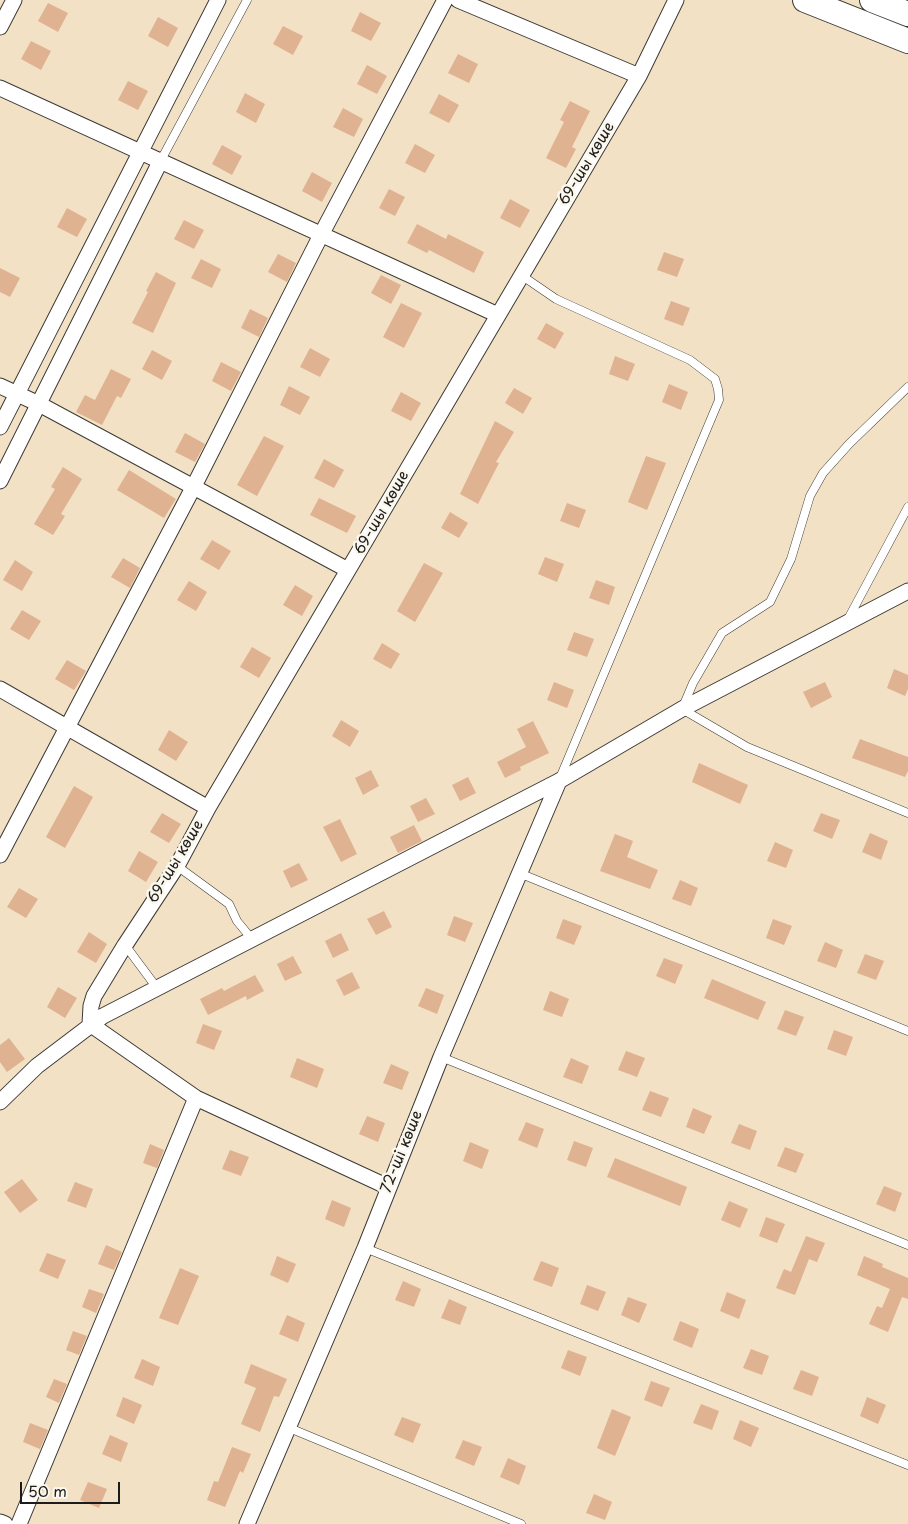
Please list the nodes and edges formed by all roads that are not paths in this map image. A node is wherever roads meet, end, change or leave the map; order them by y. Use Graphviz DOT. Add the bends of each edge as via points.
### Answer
graph roads {
  1 [pos="14,0"];
  2 [pos="218,0"];
  3 [pos="247,0"];
  4 [pos="445,0"];
  5 [pos="458,0"];
  6 [pos="676,0"];
  7 [pos="805,0"];
  8 [pos="872,0"];
  9 [pos="908,14"];
  10 [pos="0,27"];
  11 [pos="908,40"];
  12 [pos="639,76"];
  13 [pos="0,88"];
  14 [pos="142,151"];
  15 [pos="161,160"];
  16 [pos="321,235"];
  17 [pos="521,274"];
  18 [pos="498,315"];
  19 [pos="0,386"];
  20 [pos="908,387"];
  21 [pos="16,395"];
  22 [pos="39,404"];
  23 [pos="0,427"];
  24 [pos="0,480"];
  25 [pos="194,486"];
  26 [pos="908,507"];
  27 [pos="348,570"];
  28 [pos="908,591"];
  29 [pos="846,623"];
  30 [pos="0,689"];
  31 [pos="682,709"];
  32 [pos="66,726"];
  33 [pos="559,781"];
  34 [pos="208,808"];
  35 [pos="908,813"];
  36 [pos="0,855"];
  37 [pos="177,866"];
  38 [pos="519,873"];
  39 [pos="251,938"];
  40 [pos="125,945"];
  41 [pos="158,988"];
  42 [pos="90,1024"];
  43 [pos="908,1031"];
  44 [pos="441,1057"];
  45 [pos="196,1098"];
  46 [pos="0,1102"];
  47 [pos="388,1187"];
  48 [pos="908,1245"];
  49 [pos="365,1248"];
  50 [pos="287,1426"];
  51 [pos="908,1465"];
  52 [pos="0,1522"];
  53 [pos="5,1524"];
  54 [pos="19,1524"];
  55 [pos="247,1524"];
  56 [pos="521,1524"];
  1 -- 10 [label="street"];
  2 -- 14 [label="street"];
  3 -- 15 [label="lane"];
  4 -- 16 [label="street"];
  5 -- 12 [label="street"];
  6 -- 12 [label="street, 69-шы көше"];
  7 -- 11 [label="highway"];
  8 -- 9 [label="highway"];
  12 -- 17 [label="street, 69-шы көше"];
  13 -- 14 [label="street"];
  14 -- 15 [label="street"];
  14 -- 21 [label="street"];
  15 -- 16 [label="street"];
  15 -- 22 [label="street"];
  16 -- 18 [label="street"];
  16 -- 25 [label="street"];
  17 -- 18 [label="street, 69-шы көше"];
  17 -- 33 [label="lane" via="556,299 690,360 715,379 719,400"];
  18 -- 27 [label="street, 69-шы көше"];
  19 -- 21 [label="street"];
  20 -- 31 [label="lane" via="823,473 810,496 790,559 770,602 722,633"];
  21 -- 22 [label="street"];
  21 -- 23 [label="street"];
  22 -- 24 [label="street"];
  22 -- 25 [label="street"];
  25 -- 27 [label="street"];
  25 -- 32 [label="street"];
  26 -- 29 [label="lane"];
  27 -- 34 [label="street, 69-шы көше"];
  28 -- 29 [label="street"];
  29 -- 31 [label="street"];
  30 -- 32 [label="street"];
  31 -- 33 [label="street"];
  31 -- 35 [label="lane" via="747,747"];
  32 -- 34 [label="street"];
  32 -- 36 [label="street"];
  33 -- 38 [label="street, 72-ші көше"];
  33 -- 39 [label="street"];
  34 -- 37 [label="street, 69-шы көше"];
  37 -- 39 [label="lane" via="229,904 237,921"];
  37 -- 40 [label="street, 69-шы көше"];
  38 -- 43 [label="lane"];
  38 -- 44 [label="street, 72-ші көше"];
  39 -- 41 [label="street"];
  40 -- 41 [label="lane"];
  40 -- 42 [label="street, 69-шы көше" via="94,996"];
  41 -- 42 [label="street"];
  42 -- 45 [label="street"];
  42 -- 46 [label="street" via="37,1066"];
  44 -- 47 [label="street, 72-ші көше"];
  44 -- 48 [label="lane"];
  45 -- 47 [label="street"];
  45 -- 54 [label="street"];
  47 -- 49 [label="street, 72-ші көше"];
  49 -- 50 [label="street, 72-ші көше"];
  49 -- 51 [label="lane"];
  50 -- 55 [label="street, 72-ші көше"];
  50 -- 56 [label="lane"];
  52 -- 53 [label="street"];
}
